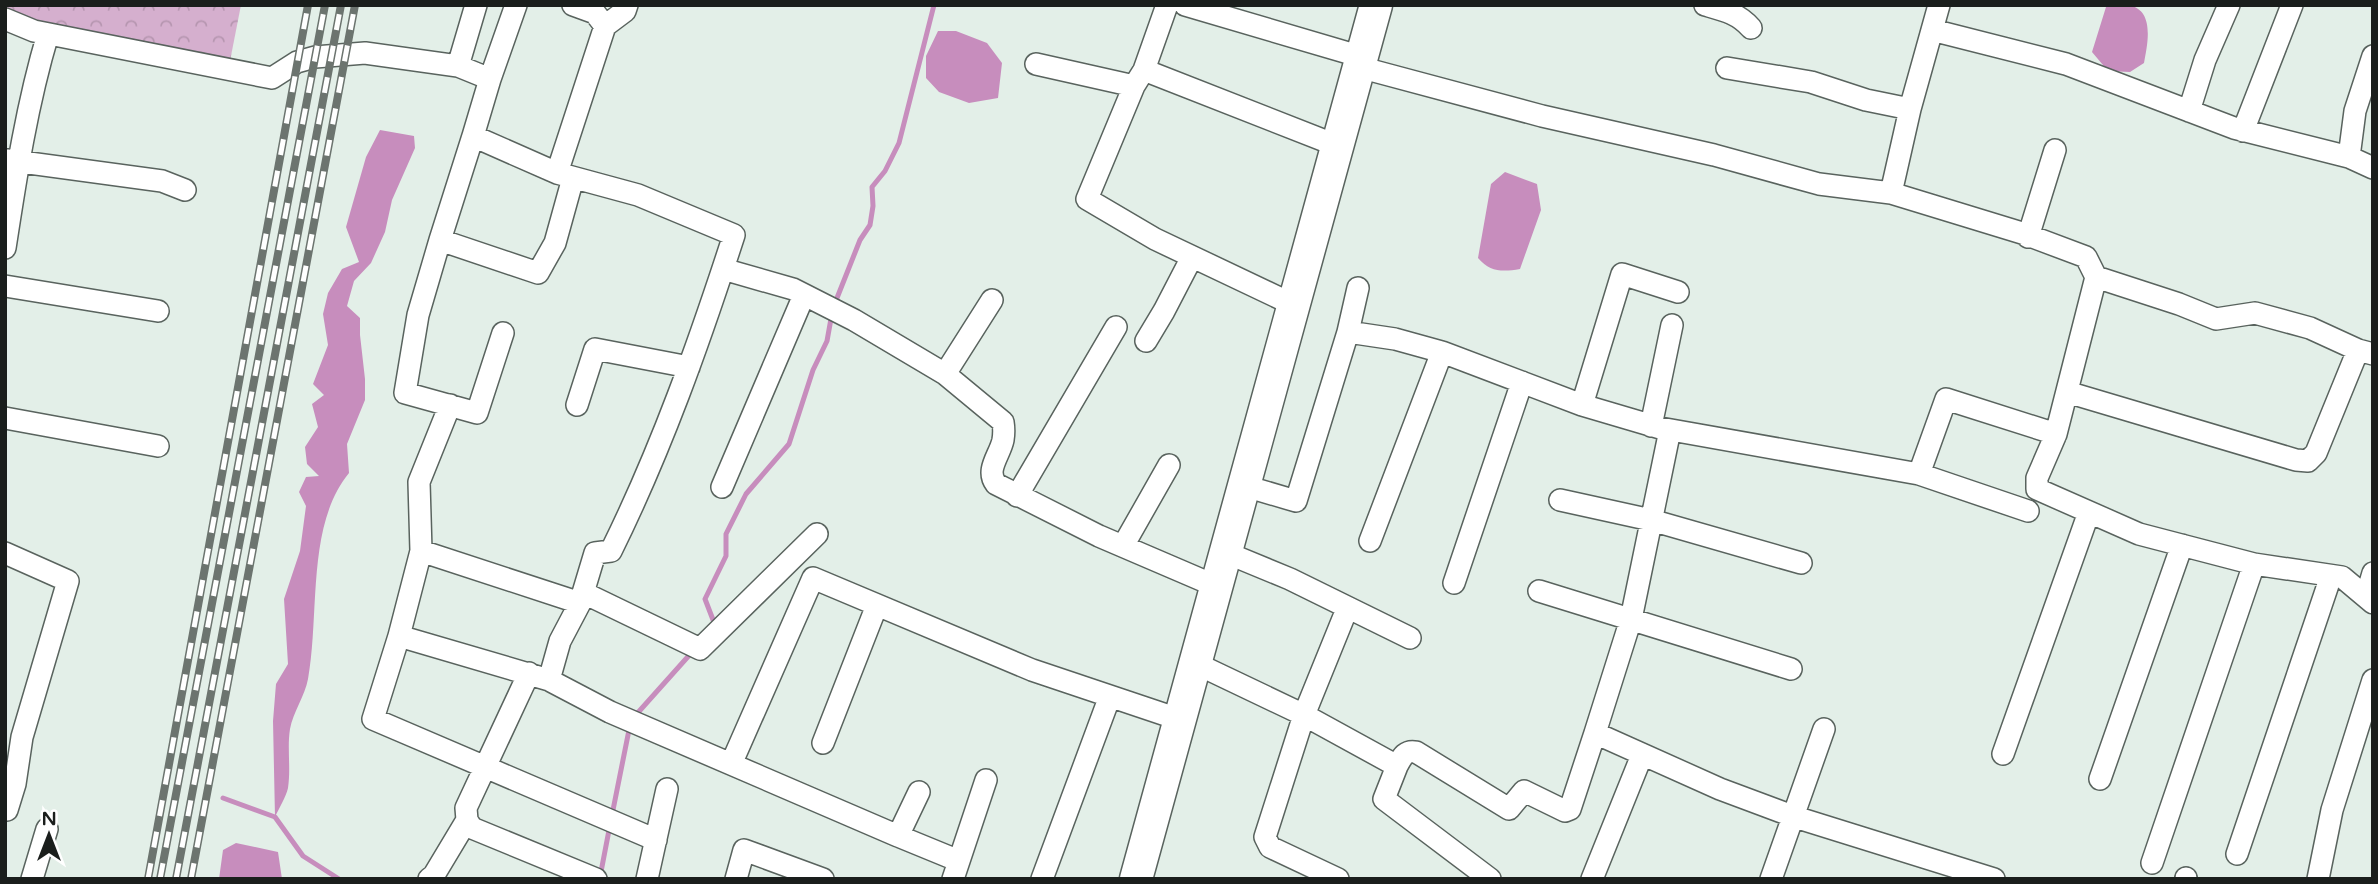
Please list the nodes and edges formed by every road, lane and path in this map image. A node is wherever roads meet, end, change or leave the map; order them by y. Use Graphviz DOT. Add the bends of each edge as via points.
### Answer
graph roads {
  1 [pos="475,5"];
  2 [pos="516,5"];
  3 [pos="573,5"];
  4 [pos="626,5"];
  5 [pos="1167,5"];
  6 [pos="1185,5"];
  7 [pos="1376,5"];
  8 [pos="1705,5"];
  9 [pos="1939,5"];
  10 [pos="2229,5"];
  11 [pos="2292,5"];
  12 [pos="5,19"];
  13 [pos="605,26"];
  14 [pos="1751,28"];
  15 [pos="1932,30"];
  16 [pos="48,34"];
  17 [pos="2373,57"];
  18 [pos="1361,62"];
  19 [pos="1036,64"];
  20 [pos="458,66"];
  21 [pos="1727,68"];
  22 [pos="1139,78"];
  23 [pos="490,79"];
  24 [pos="1910,109"];
  25 [pos="2189,111"];
  26 [pos="2243,131"];
  27 [pos="473,136"];
  28 [pos="1338,146"];
  29 [pos="2055,150"];
  30 [pos="2348,157"];
  31 [pos="12,160"];
  32 [pos="2373,168"];
  33 [pos="565,176"];
  34 [pos="185,191"];
  35 [pos="1891,193"];
  36 [pos="2028,237"];
  37 [pos="440,240"];
  38 [pos="5,248"];
  39 [pos="1192,257"];
  40 [pos="723,269"];
  41 [pos="2096,277"];
  42 [pos="5,286"];
  43 [pos="1358,288"];
  44 [pos="1678,292"];
  45 [pos="804,295"];
  46 [pos="992,300"];
  47 [pos="1294,305"];
  48 [pos="158,311"];
  49 [pos="1672,326"];
  50 [pos="1116,327"];
  51 [pos="1348,332"];
  52 [pos="503,333"];
  53 [pos="1146,341"];
  54 [pos="1443,352"];
  55 [pos="2365,352"];
  56 [pos="689,367"];
  57 [pos="945,374"];
  58 [pos="1522,382"];
  59 [pos="2067,392"];
  60 [pos="450,405"];
  61 [pos="577,405"];
  62 [pos="1582,405"];
  63 [pos="5,418"];
  64 [pos="1660,428"];
  65 [pos="2056,434"];
  66 [pos="158,446"];
  67 [pos="1169,465"];
  68 [pos="1919,474"];
  69 [pos="1245,486"];
  70 [pos="722,487"];
  71 [pos="1017,496"];
  72 [pos="1560,500"];
  73 [pos="2028,511"];
  74 [pos="2089,512"];
  75 [pos="1651,520"];
  76 [pos="817,534"];
  77 [pos="1370,541"];
  78 [pos="2182,545"];
  79 [pos="1123,547"];
  80 [pos="421,551"];
  81 [pos="5,553"];
  82 [pos="1227,553"];
  83 [pos="1801,563"];
  84 [pos="2254,564"];
  85 [pos="2373,573"];
  86 [pos="2331,576"];
  87 [pos="1454,583"];
  88 [pos="1217,587"];
  89 [pos="1539,591"];
  90 [pos="582,598"];
  91 [pos="2369,600"];
  92 [pos="877,605"];
  93 [pos="1347,609"];
  94 [pos="1631,619"];
  95 [pos="399,636"];
  96 [pos="1410,638"];
  97 [pos="1197,664"];
  98 [pos="1791,669"];
  99 [pos="539,676"];
  100 [pos="2373,680"];
  101 [pos="1110,696"];
  102 [pos="1304,715"];
  103 [pos="1181,720"];
  104 [pos="1824,729"];
  105 [pos="1595,733"];
  106 [pos="823,743"];
  107 [pos="2003,754"];
  108 [pos="1642,755"];
  109 [pos="732,762"];
  110 [pos="484,766"];
  111 [pos="1397,766"];
  112 [pos="2099,779"];
  113 [pos="986,780"];
  114 [pos="10,783"];
  115 [pos="667,789"];
  116 [pos="919,792"];
  117 [pos="7,810"];
  118 [pos="1794,817"];
  119 [pos="467,820"];
  120 [pos="47,829"];
  121 [pos="898,836"];
  122 [pos="656,840"];
  123 [pos="2236,854"];
  124 [pos="2152,863"];
  125 [pos="956,870"];
  126 [pos="32,879"];
  127 [pos="429,879"];
  128 [pos="596,879"];
  129 [pos="647,879"];
  130 [pos="736,879"];
  131 [pos="823,879"];
  132 [pos="1042,879"];
  133 [pos="1136,879"];
  134 [pos="1338,879"];
  135 [pos="1490,879"];
  136 [pos="1592,879"];
  137 [pos="1771,879"];
  138 [pos="1994,879"];
  139 [pos="2318,879"];
  1 -- 20 [label="street"];
  2 -- 23 [label="street"];
  3 -- 13 [label="street" via="595,13"];
  4 -- 13 [label="street" via="625,11"];
  5 -- 22 [label="street"];
  6 -- 18 [label="street"];
  7 -- 18 [label="street"];
  8 -- 14 [label="street" via="1729,11"];
  9 -- 15 [label="street"];
  10 -- 25 [label="street"];
  11 -- 26 [label="street"];
  12 -- 16 [label="street"];
  13 -- 33 [label="street"];
  15 -- 24 [label="street"];
  15 -- 25 [label="street" via="2066,64"];
  16 -- 20 [label="street" via="272,78 298,62 356,54"];
  16 -- 31 [label="street"];
  17 -- 30 [label="street" via="2355,111"];
  18 -- 28 [label="street"];
  18 -- 35 [label="street" via="1542,116 1819,184"];
  19 -- 22 [label="street"];
  20 -- 23 [label="street"];
  21 -- 24 [label="street" via="1811,82"];
  22 -- 28 [label="street"];
  22 -- 39 [label="street" via="1087,199"];
  23 -- 27 [label="street"];
  24 -- 35 [label="street"];
  25 -- 26 [label="street"];
  26 -- 30 [label="street"];
  27 -- 33 [label="street"];
  27 -- 37 [label="street"];
  28 -- 47 [label="street"];
  29 -- 36 [label="street"];
  30 -- 32 [label="street"];
  31 -- 34 [label="street" via="163,181"];
  31 -- 38 [label="street"];
  33 -- 37 [label="street" via="555,243 538,273"];
  33 -- 40 [label="street" via="638,195 734,235"];
  35 -- 36 [label="street"];
  36 -- 41 [label="street" via="2086,257"];
  37 -- 60 [label="street" via="418,315 405,393"];
  39 -- 47 [label="street"];
  39 -- 53 [label="street"];
  40 -- 45 [label="street"];
  40 -- 56 [label="street"];
  41 -- 55 [label="street" via="2216,319 2255,313 2299,325"];
  41 -- 59 [label="street"];
  42 -- 48 [label="street"];
  43 -- 51 [label="street"];
  44 -- 62 [label="street" via="1622,274"];
  45 -- 57 [label="street"];
  45 -- 70 [label="street"];
  46 -- 57 [label="street"];
  47 -- 69 [label="street"];
  49 -- 64 [label="street"];
  50 -- 71 [label="street"];
  51 -- 54 [label="street"];
  51 -- 69 [label="street" via="1296,501"];
  52 -- 60 [label="street" via="477,413"];
  54 -- 58 [label="street"];
  54 -- 77 [label="street"];
  55 -- 59 [label="street" via="2308,461"];
  56 -- 61 [label="street" via="595,349"];
  56 -- 90 [label="street" via="643,487 611,551 595,553"];
  57 -- 71 [label="street" via="1003,422 1003,442 991,478"];
  58 -- 62 [label="street"];
  58 -- 87 [label="street"];
  59 -- 65 [label="street"];
  60 -- 80 [label="street" via="419,482"];
  62 -- 64 [label="street"];
  63 -- 66 [label="street"];
  64 -- 68 [label="street"];
  64 -- 75 [label="street"];
  65 -- 68 [label="street" via="1946,399"];
  65 -- 74 [label="street" via="2037,478 2037,489"];
  67 -- 79 [label="street"];
  68 -- 73 [label="street"];
  69 -- 82 [label="street"];
  71 -- 79 [label="street"];
  72 -- 75 [label="street"];
  74 -- 78 [label="street" via="2139,534"];
  74 -- 107 [label="street"];
  75 -- 83 [label="street"];
  75 -- 94 [label="street"];
  76 -- 90 [label="street" via="700,649"];
  78 -- 84 [label="street"];
  78 -- 112 [label="street"];
  79 -- 88 [label="street"];
  80 -- 90 [label="street"];
  80 -- 95 [label="street"];
  81 -- 114 [label="street" via="68,581"];
  82 -- 88 [label="street"];
  82 -- 93 [label="street"];
  84 -- 86 [label="street"];
  84 -- 124 [label="street"];
  85 -- 91 [label="street"];
  86 -- 91 [label="street" via="2342,578"];
  86 -- 123 [label="street"];
  88 -- 97 [label="street"];
  89 -- 94 [label="street"];
  90 -- 99 [label="street"];
  92 -- 101 [label="street" via="1032,670"];
  92 -- 106 [label="street"];
  92 -- 109 [label="street" via="814,578"];
  93 -- 96 [label="street"];
  93 -- 102 [label="street"];
  94 -- 98 [label="street"];
  94 -- 105 [label="street"];
  95 -- 99 [label="street"];
  95 -- 110 [label="street" via="373,719"];
  97 -- 102 [label="street"];
  97 -- 103 [label="street"];
  99 -- 109 [label="street" via="610,712"];
  99 -- 110 [label="street"];
  100 -- 139 [label="street" via="2332,810"];
  101 -- 103 [label="street"];
  101 -- 132 [label="street"];
  102 -- 111 [label="street"];
  102 -- 134 [label="street" via="1265,837 1270,847"];
  103 -- 133 [label="street"];
  104 -- 118 [label="street"];
  105 -- 108 [label="street"];
  105 -- 111 [label="street" via="1568,811 1524,791 1512,808 1507,808 1416,752 1404,753"];
  108 -- 118 [label="street"];
  108 -- 136 [label="street"];
  109 -- 121 [label="street"];
  110 -- 119 [label="street" via="466,808"];
  110 -- 122 [label="street"];
  111 -- 135 [label="street" via="1384,799"];
  113 -- 125 [label="street"];
  114 -- 117 [label="street"];
  115 -- 122 [label="street"];
  116 -- 121 [label="street"];
  118 -- 137 [label="street"];
  118 -- 138 [label="street"];
  119 -- 127 [label="street"];
  119 -- 128 [label="street" via="472,828"];
  120 -- 126 [label="street"];
  121 -- 125 [label="street"];
  122 -- 129 [label="street"];
  130 -- 131 [label="street" via="744,850"];
}
